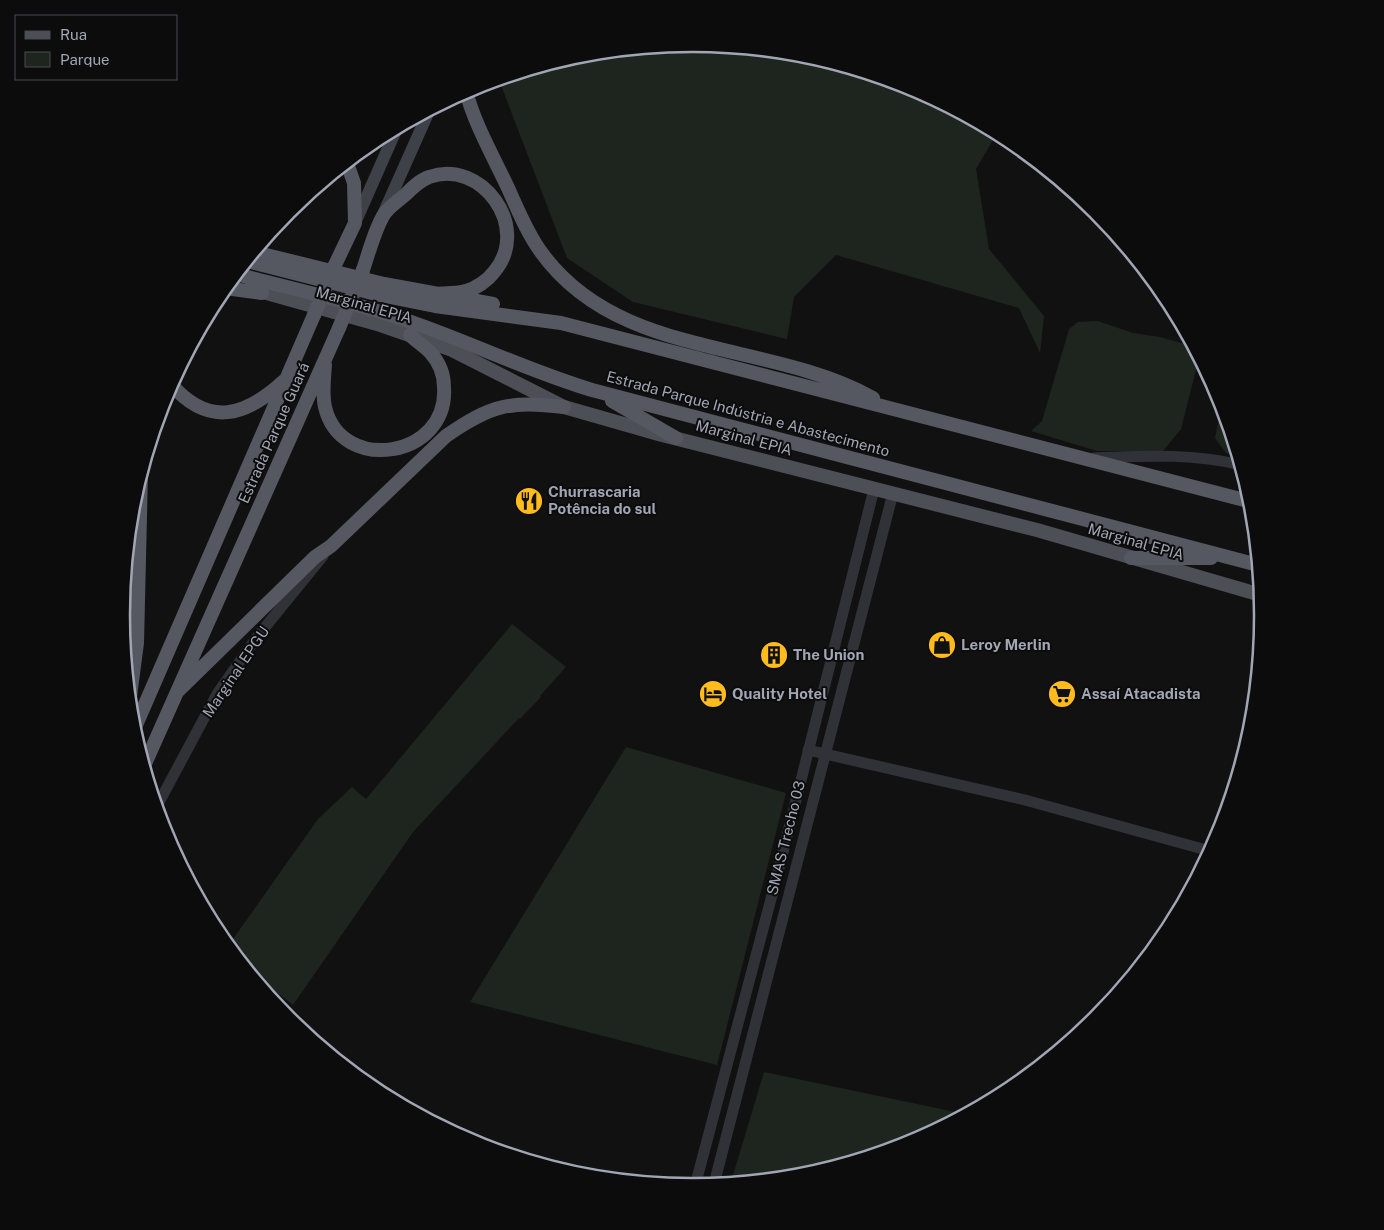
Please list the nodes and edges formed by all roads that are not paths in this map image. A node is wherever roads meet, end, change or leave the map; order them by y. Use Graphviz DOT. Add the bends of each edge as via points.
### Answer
graph roads {
  1 [pos="469,99"];
  2 [pos="423,121"];
  3 [pos="393,138"];
  4 [pos="349,170"];
  5 [pos="383,214"];
  6 [pos="356,223"];
  7 [pos="263,252"];
  8 [pos="261,254"];
  9 [pos="274,258"];
  10 [pos="254,263"];
  11 [pos="244,276"];
  12 [pos="237,285"];
  13 [pos="234,289"];
  14 [pos="262,293"];
  15 [pos="432,294"];
  16 [pos="561,323"];
  17 [pos="413,336"];
  18 [pos="452,337"];
  19 [pos="325,358"];
  20 [pos="288,377"];
  21 [pos="177,389"];
  22 [pos="592,390"];
  23 [pos="564,407"];
  24 [pos="892,408"];
  25 [pos="676,438"];
  26 [pos="1087,459"];
  27 [pos="1233,463"];
  28 [pos="874,489"];
  29 [pos="893,493"];
  30 [pos="1243,500"];
  31 [pos="141,502"];
  32 [pos="867,523"];
  33 [pos="885,527"];
  34 [pos="331,546"];
  35 [pos="1131,558"];
  36 [pos="1230,558"];
  37 [pos="140,559"];
  38 [pos="1252,563"];
  39 [pos="1253,593"];
  40 [pos="130,601"];
  41 [pos="133,677"];
  42 [pos="178,691"];
  43 [pos="139,718"];
  44 [pos="808,750"];
  45 [pos="826,754"];
  46 [pos="148,757"];
  47 [pos="160,800"];
  48 [pos="1203,849"];
  49 [pos="775,885"];
  50 [pos="791,890"];
  51 [pos="716,1177"];
  52 [pos="697,1178"];
  1 -- 24 [label="highway" via="532,239 554,269 592,303 637,325 829,377"];
  2 -- 5 [label="main road, Estrada Parque Guará"];
  3 -- 6 [label="main road, Estrada Parque Guará"];
  4 -- 6 [label="highway" via="354,183"];
  5 -- 15 [label="highway" via="420,182 441,175 465,178 480,185 503,211 508,230 507,248 499,267 466,291"];
  5 -- 19 [label="highway, Estrada Parque Guará, bridge"];
  6 -- 20 [label="highway, Estrada Parque Guará, bridge"];
  7 -- 9 [label="highway"];
  8 -- 9 [label="highway"];
  9 -- 15 [label="highway"];
  10 -- 16 [label="highway" via="389,297"];
  11 -- 18 [label="highway, Estrada Parque Indústria e Abastecimento" via="377,311"];
  12 -- 14 [label="main road, Marginal EPIA"];
  13 -- 14 [label="highway"];
  14 -- 17 [label="main road, Marginal EPIA"];
  15 -- 16 [label="highway" via="530,310"];
  16 -- 24 [label="highway"];
  17 -- 18 [label="highway"];
  17 -- 19 [label="highway" via="438,364 445,393 443,407 435,423 420,439 406,446 384,450 365,448 353,443 336,428 325,408"];
  17 -- 23 [label="main road, Marginal EPIA" via="452,350"];
  18 -- 22 [label="highway, Estrada Parque Indústria e Abastecimento" via="532,370"];
  19 -- 42 [label="highway, Estrada Parque Guará"];
  20 -- 21 [label="highway" via="262,400 230,412 196,406"];
  20 -- 43 [label="highway, Estrada Parque Guará"];
  22 -- 25 [label="highway"];
  22 -- 36 [label="highway, Estrada Parque Indústria e Abastecimento"];
  23 -- 25 [label="main road, Marginal EPIA"];
  23 -- 34 [label="highway" via="521,403 493,408 467,421 446,436"];
  24 -- 26 [label="highway"];
  25 -- 28 [label="main road, Marginal EPIA"];
  26 -- 27 [label="street" via="1170,455"];
  26 -- 30 [label="highway"];
  28 -- 29 [label="main road, Marginal EPIA"];
  28 -- 32 [label="street, SMAS Trecho 03"];
  29 -- 33 [label="street, SMAS Trecho 03"];
  29 -- 35 [label="main road, Marginal EPIA"];
  31 -- 37 [label="highway"];
  32 -- 33 [label="street"];
  32 -- 44 [label="street, SMAS Trecho 03"];
  33 -- 45 [label="street, SMAS Trecho 03"];
  34 -- 42 [label="highway" via="308,563"];
  34 -- 47 [label="street, Marginal EPGU" via="257,637 218,694"];
  35 -- 36 [label="highway"];
  35 -- 39 [label="main road, Marginal EPIA"];
  36 -- 38 [label="highway, Estrada Parque Indústria e Abastecimento"];
  37 -- 40 [label="street"];
  37 -- 41 [label="highway"];
  42 -- 46 [label="highway, Estrada Parque Guará"];
  44 -- 45 [label="street"];
  44 -- 49 [label="street, SMAS Trecho 03"];
  45 -- 48 [label="street" via="1026,800"];
  45 -- 50 [label="street, SMAS Trecho 03"];
  49 -- 50 [label="street"];
  49 -- 52 [label="street, SMAS Trecho 03"];
  50 -- 51 [label="street, SMAS Trecho 03"];
}
